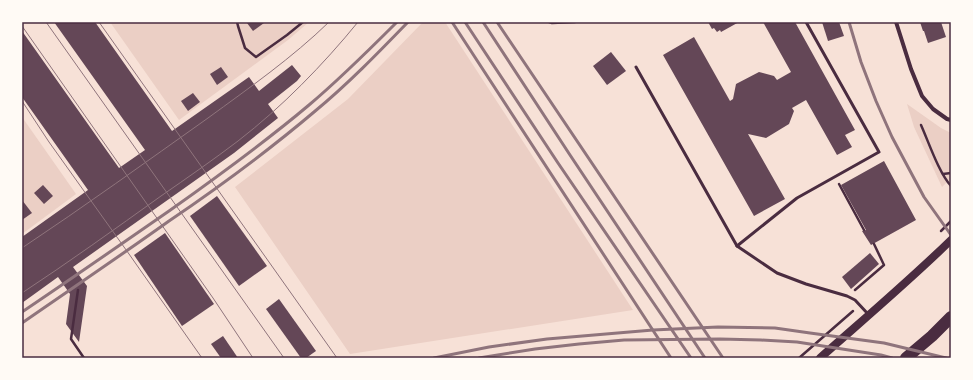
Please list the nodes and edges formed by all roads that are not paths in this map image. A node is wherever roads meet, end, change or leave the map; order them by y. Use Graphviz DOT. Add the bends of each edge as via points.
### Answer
graph roads {
  1 [pos="806,22"];
  2 [pos="896,22"];
  3 [pos="636,67"];
  4 [pos="951,120"];
  5 [pos="951,240"];
  6 [pos="737,246"];
  7 [pos="869,315"];
  8 [pos="951,317"];
  9 [pos="820,358"];
  10 [pos="906,358"];
  1 -- 6 [label="lane" via="878,152 797,198"];
  2 -- 4 [label="street" via="922,96 933,109"];
  3 -- 6 [label="lane"];
  5 -- 7 [label="main road"];
  6 -- 7 [label="lane" via="777,273 855,300"];
  7 -- 9 [label="main road"];
  8 -- 10 [label="highway"];
}
